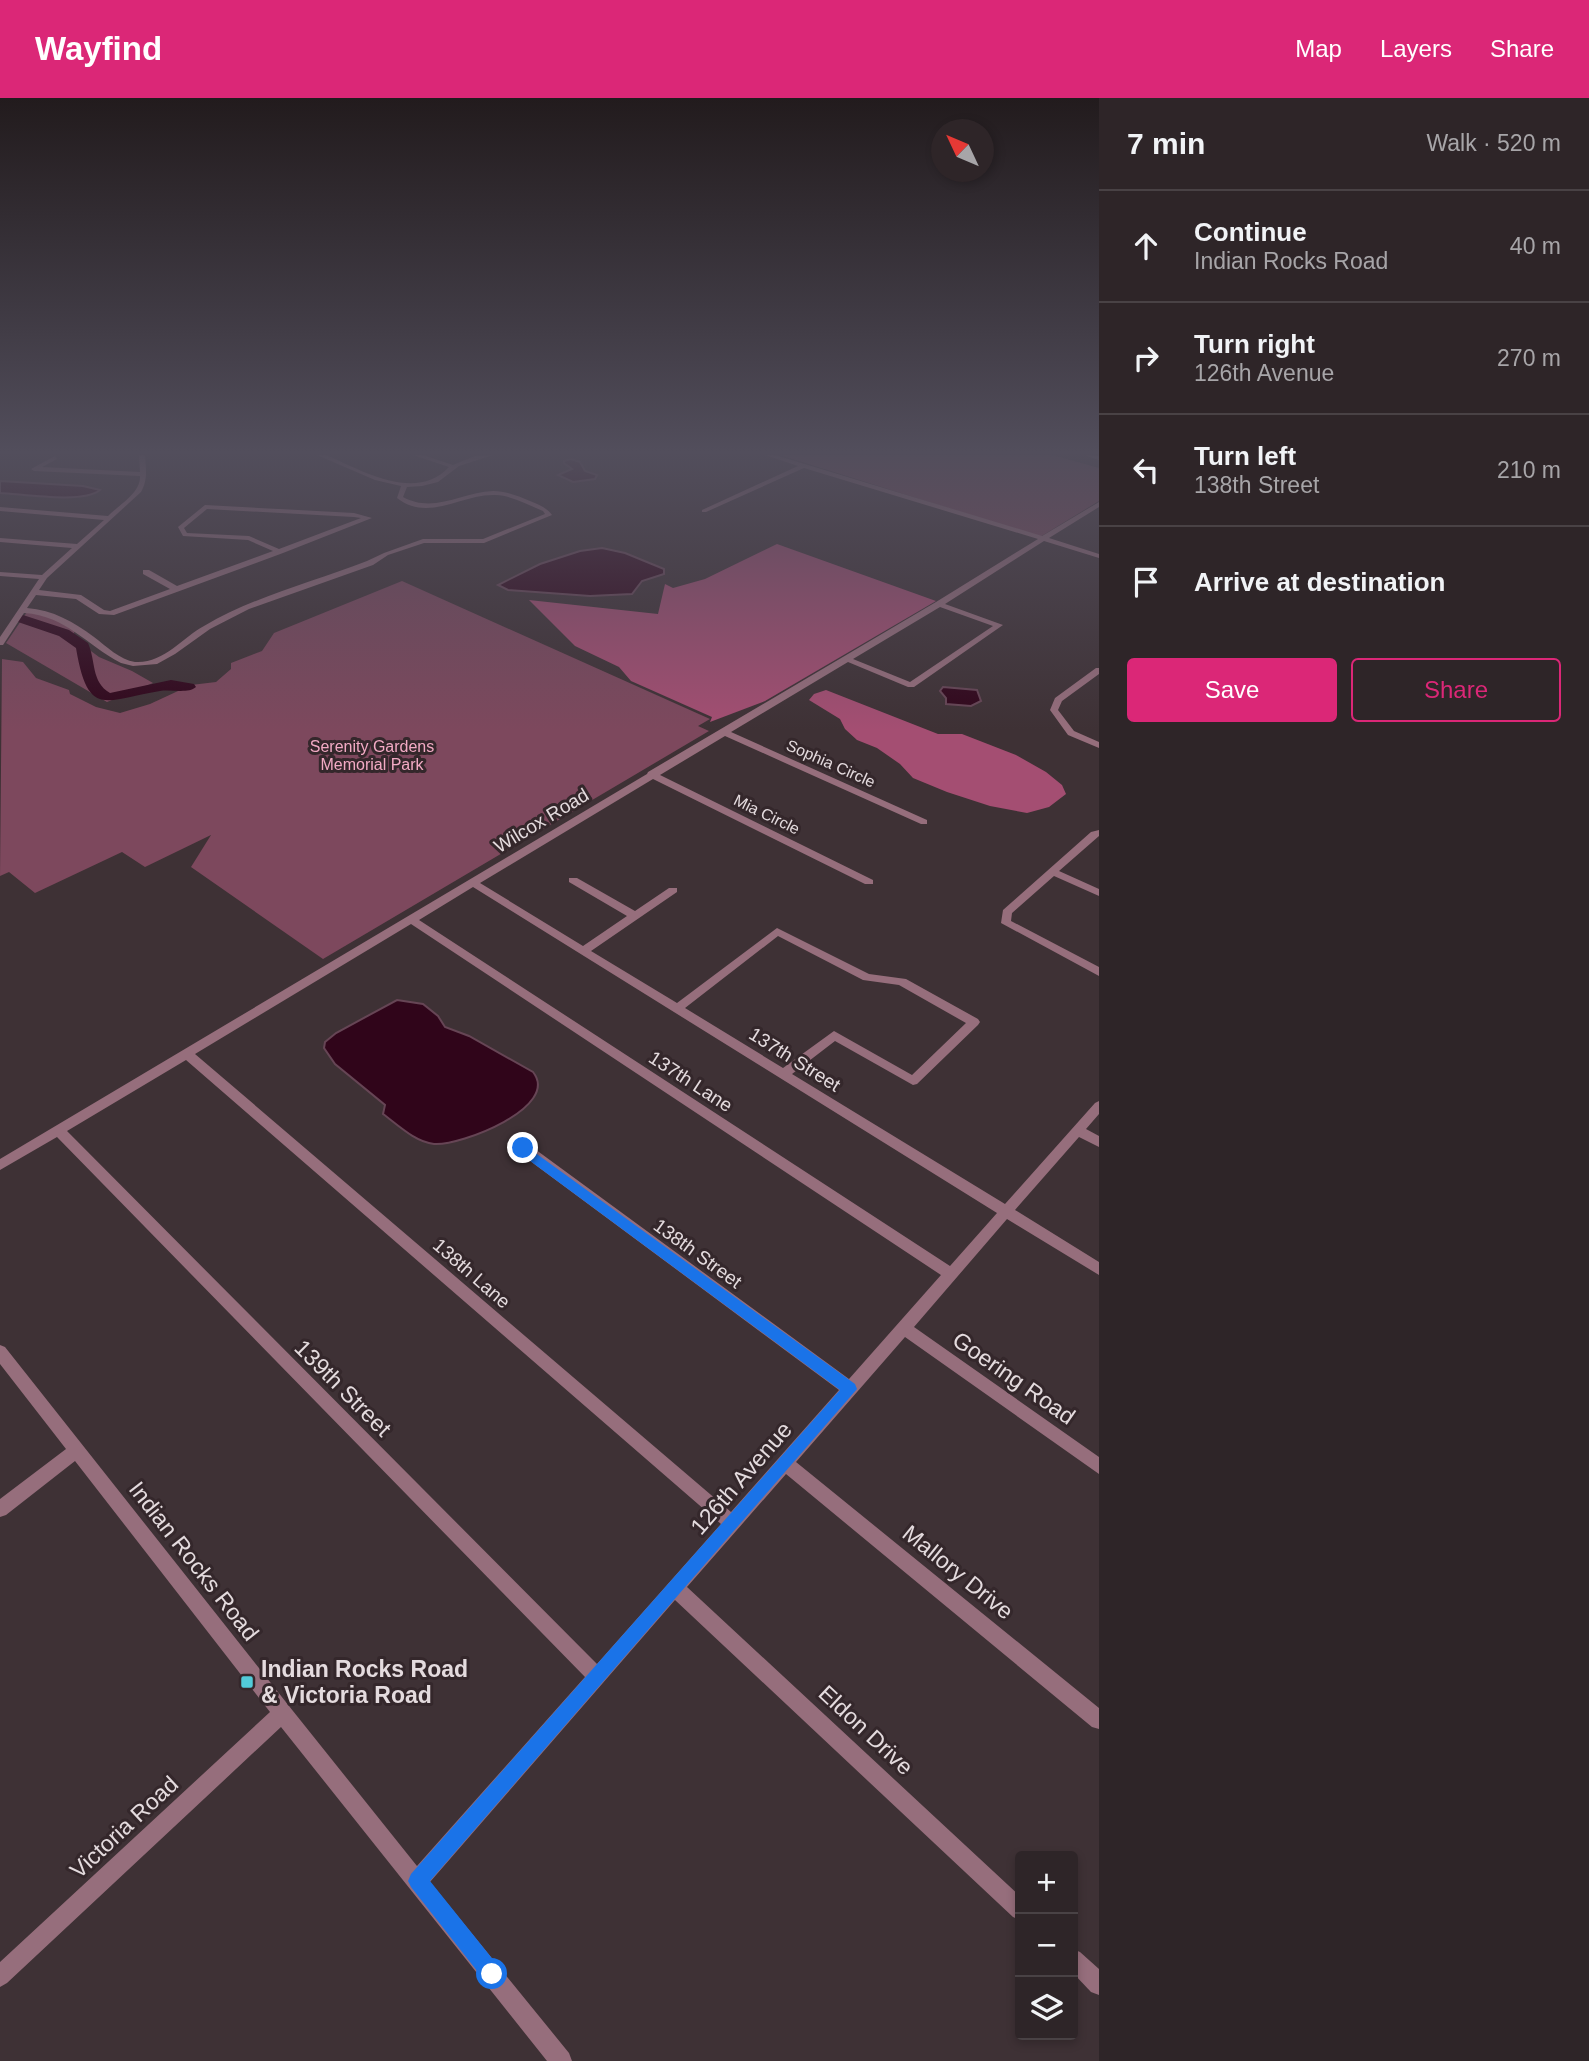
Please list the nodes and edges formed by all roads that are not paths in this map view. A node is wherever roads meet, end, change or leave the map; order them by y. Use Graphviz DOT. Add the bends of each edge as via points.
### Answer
graph roads {
  1 [pos="78,546"];
  2 [pos="269,547"];
  3 [pos="295,547"];
  4 [pos="406,547"];
  5 [pos="1030,547"];
  6 [pos="1068,547"];
  7 [pos="281,552"];
  8 [pos="1099,556"];
  9 [pos="146,572"];
  10 [pos="0,574"];
  11 [pos="44,577"];
  12 [pos="178,590"];
  13 [pos="33,592"];
  14 [pos="939,604"];
  15 [pos="21,610"];
  16 [pos="0,643"];
  17 [pos="847,659"];
  18 [pos="1099,670"];
  19 [pos="724,732"];
  20 [pos="1099,745"];
  21 [pos="651,774"];
  22 [pos="924,822"];
  23 [pos="1099,833"];
  24 [pos="1054,872"];
  25 [pos="573,880"];
  26 [pos="472,882"];
  27 [pos="869,882"];
  28 [pos="673,890"];
  29 [pos="1099,893"];
  30 [pos="635,916"];
  31 [pos="411,919"];
  32 [pos="583,951"];
  33 [pos="1099,972"];
  34 [pos="677,1009"];
  35 [pos="186,1053"];
  36 [pos="783,1074"];
  37 [pos="1099,1105"];
  38 [pos="58,1130"];
  39 [pos="1078,1130"];
  40 [pos="1099,1142"];
  41 [pos="523,1148"];
  42 [pos="0,1165"];
  43 [pos="1006,1212"];
  44 [pos="1099,1269"];
  45 [pos="951,1274"];
  46 [pos="903,1328"];
  47 [pos="0,1353"];
  48 [pos="850,1389"];
  49 [pos="76,1451"];
  50 [pos="785,1463"];
  51 [pos="1099,1466"];
  52 [pos="0,1509"];
  53 [pos="732,1523"];
  54 [pos="675,1588"];
  55 [pos="597,1677"];
  56 [pos="282,1713"];
  57 [pos="1099,1720"];
  58 [pos="418,1881"];
  59 [pos="1015,1905"];
  60 [pos="1078,1964"];
  61 [pos="0,1976"];
  62 [pos="1099,1984"];
  63 [pos="561,2061"];
  1 -- 11 [label="street"];
  2 -- 7 [label="street"];
  3 -- 7 [label="street"];
  4 -- 15 [label="street" via="224,618 190,637 174,653 145,664 120,659 55,615"];
  5 -- 14 [label="street, Wilcox Road"];
  6 -- 8 [label="street"];
  7 -- 12 [label="street"];
  9 -- 12 [label="street"];
  10 -- 11 [label="street"];
  11 -- 13 [label="street"];
  12 -- 13 [label="street" via="111,613 78,597"];
  13 -- 15 [label="street"];
  14 -- 17 [label="street, Wilcox Road"];
  14 -- 17 [label="street" via="999,625 911,685"];
  15 -- 16 [label="street"];
  17 -- 19 [label="street, Wilcox Road"];
  18 -- 20 [label="street" via="1058,700 1054,710 1071,733"];
  19 -- 21 [label="street, Wilcox Road"];
  19 -- 22 [label="street, Sophia Circle"];
  21 -- 26 [label="street, Wilcox Road"];
  21 -- 27 [label="street, Mia Circle"];
  23 -- 24 [label="street"];
  24 -- 29 [label="street"];
  24 -- 33 [label="street" via="1007,912 1006,923"];
  25 -- 30 [label="street"];
  26 -- 31 [label="street, Wilcox Road"];
  26 -- 32 [label="street, 137th Street"];
  28 -- 30 [label="street"];
  30 -- 32 [label="street"];
  31 -- 35 [label="street, Wilcox Road"];
  31 -- 45 [label="street, 137th Lane"];
  32 -- 34 [label="street, 137th Street"];
  34 -- 36 [label="street, 137th Street"];
  34 -- 36 [label="street" via="777,931 867,977 902,982 974,1022 913,1081 834,1035"];
  35 -- 38 [label="street, Wilcox Road"];
  35 -- 53 [label="street, 138th Lane"];
  36 -- 43 [label="street, 137th Street"];
  37 -- 39 [label="street, 126th Avenue"];
  38 -- 42 [label="street, Wilcox Road"];
  38 -- 55 [label="street, 139th Street"];
  39 -- 40 [label="street"];
  39 -- 43 [label="street, 126th Avenue"];
  41 -- 48 [label="street, 138th Street"];
  43 -- 44 [label="street, 137th Street"];
  43 -- 45 [label="street, 126th Avenue"];
  45 -- 46 [label="street, 126th Avenue"];
  46 -- 48 [label="street, 126th Avenue"];
  46 -- 51 [label="street, Goering Road"];
  47 -- 49 [label="street, Indian Rocks Road"];
  48 -- 50 [label="street, 126th Avenue"];
  49 -- 52 [label="street"];
  49 -- 56 [label="street, Indian Rocks Road"];
  50 -- 53 [label="street, 126th Avenue"];
  50 -- 57 [label="street, Mallory Drive"];
  53 -- 54 [label="street, 126th Avenue"];
  54 -- 55 [label="street, 126th Avenue"];
  54 -- 59 [label="street, Eldon Drive"];
  55 -- 58 [label="street, 126th Avenue"];
  56 -- 58 [label="street, Indian Rocks Road"];
  56 -- 61 [label="street, Victoria Road"];
  58 -- 63 [label="street, Indian Rocks Road"];
  60 -- 62 [label="street"];
}
